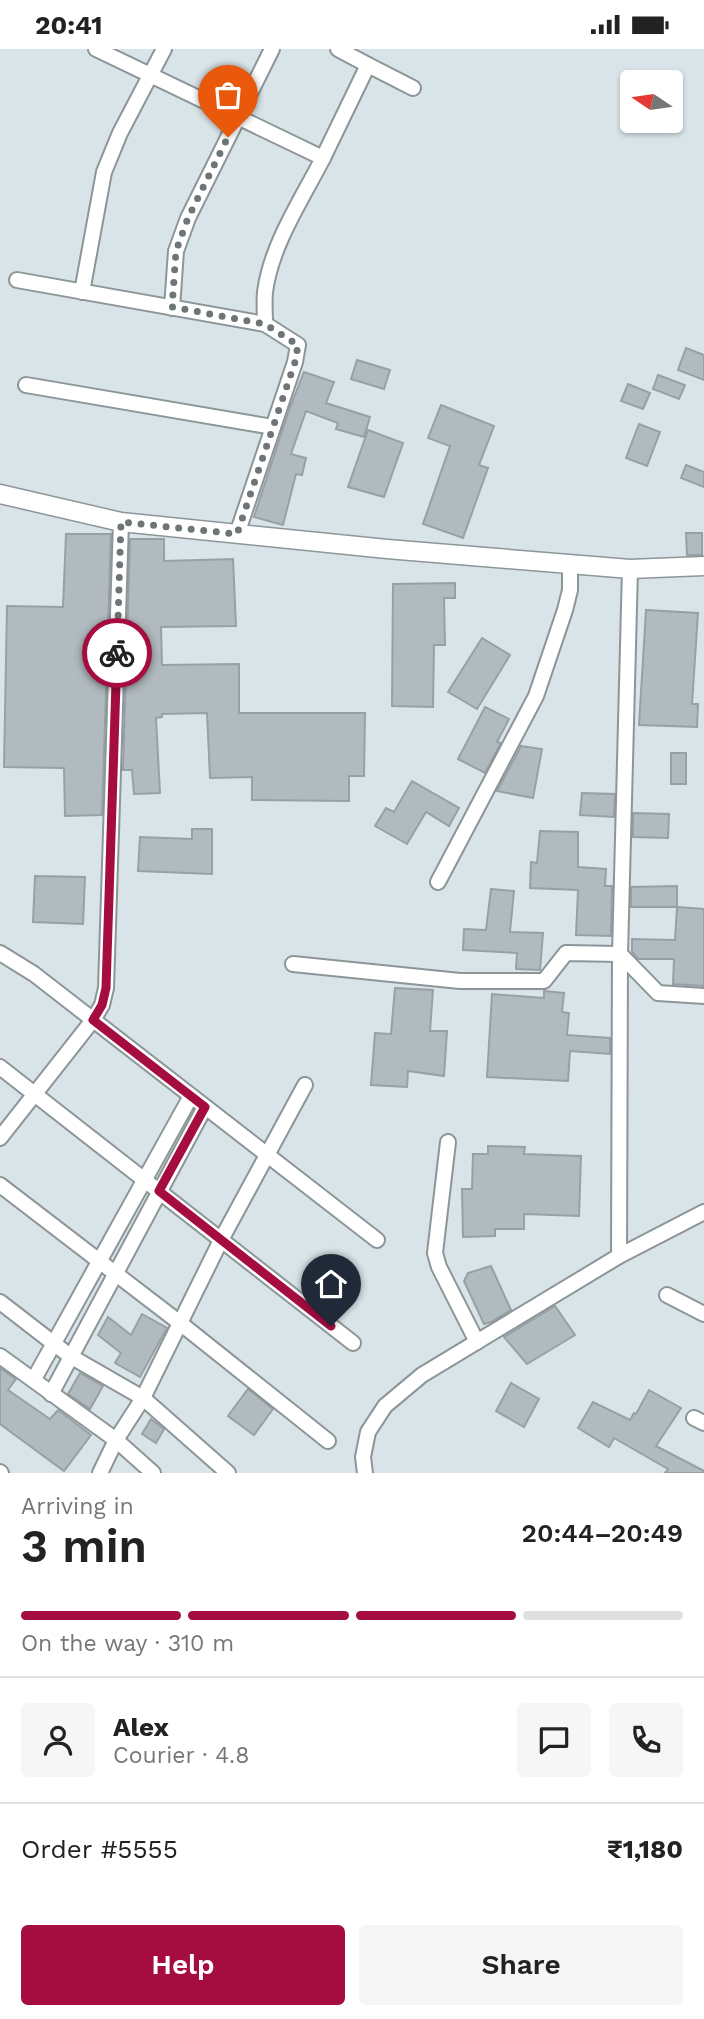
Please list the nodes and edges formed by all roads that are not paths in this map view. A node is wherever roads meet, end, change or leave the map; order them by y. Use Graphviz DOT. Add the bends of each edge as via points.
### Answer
graph roads {
  1 [pos="96,49"];
  2 [pos="164,49"];
  3 [pos="272,49"];
  4 [pos="338,49"];
  5 [pos="368,65"];
  6 [pos="150,75"];
  7 [pos="413,87"];
  8 [pos="238,117"];
  9 [pos="323,158"];
  10 [pos="17,280"];
  11 [pos="82,292"];
  12 [pos="172,307"];
  13 [pos="265,324"];
  14 [pos="26,385"];
  15 [pos="273,426"];
  16 [pos="0,494"];
  17 [pos="121,522"];
  18 [pos="237,534"];
  19 [pos="570,564"];
  20 [pos="704,566"];
  21 [pos="630,569"];
  22 [pos="438,882"];
  23 [pos="0,953"];
  24 [pos="620,954"];
  25 [pos="293,964"];
  26 [pos="704,996"];
  27 [pos="93,1020"];
  28 [pos="0,1067"];
  29 [pos="304,1085"];
  30 [pos="35,1094"];
  31 [pos="191,1096"];
  32 [pos="205,1107"];
  33 [pos="0,1138"];
  34 [pos="448,1142"];
  35 [pos="267,1155"];
  36 [pos="145,1180"];
  37 [pos="0,1185"];
  38 [pos="159,1191"];
  39 [pos="704,1212"];
  40 [pos="222,1240"];
  41 [pos="377,1240"];
  42 [pos="619,1256"];
  43 [pos="99,1262"];
  44 [pos="114,1274"];
  45 [pos="667,1295"];
  46 [pos="0,1302"];
  47 [pos="704,1314"];
  48 [pos="180,1323"];
  49 [pos="477,1342"];
  50 [pos="353,1343"];
  51 [pos="54,1344"];
  52 [pos="0,1356"];
  53 [pos="70,1356"];
  54 [pos="34,1379"];
  55 [pos="51,1394"];
  56 [pos="143,1398"];
  57 [pos="116,1440"];
  58 [pos="328,1441"];
  59 [pos="100,1473"];
  60 [pos="153,1473"];
  61 [pos="228,1473"];
  62 [pos="365,1473"];
  1 -- 6 [label="street"];
  2 -- 6 [label="street"];
  3 -- 8 [label="street"];
  4 -- 5 [label="street"];
  5 -- 7 [label="street"];
  5 -- 9 [label="street"];
  6 -- 8 [label="street"];
  6 -- 11 [label="street" via="104,172"];
  8 -- 9 [label="street"];
  8 -- 12 [label="street" via="176,251"];
  9 -- 13 [label="street" via="271,267"];
  10 -- 11 [label="street"];
  11 -- 12 [label="street"];
  12 -- 13 [label="street"];
  13 -- 15 [label="street" via="298,345"];
  14 -- 15 [label="street"];
  15 -- 18 [label="street"];
  16 -- 17 [label="street"];
  17 -- 18 [label="street"];
  17 -- 27 [label="street" via="106,988"];
  18 -- 19 [label="street"];
  19 -- 21 [label="street"];
  19 -- 22 [label="street" via="565,610 536,696"];
  20 -- 21 [label="street"];
  21 -- 24 [label="street"];
  23 -- 27 [label="street"];
  24 -- 25 [label="street" via="566,953 544,981 460,981"];
  24 -- 26 [label="street" via="658,993"];
  24 -- 42 [label="street"];
  27 -- 30 [label="street"];
  27 -- 31 [label="street"];
  28 -- 30 [label="street"];
  29 -- 35 [label="street"];
  30 -- 33 [label="street"];
  30 -- 36 [label="street"];
  31 -- 32 [label="street"];
  31 -- 36 [label="street"];
  32 -- 35 [label="street"];
  32 -- 38 [label="street"];
  34 -- 49 [label="street" via="435,1253"];
  35 -- 40 [label="street"];
  35 -- 41 [label="street"];
  36 -- 38 [label="street"];
  36 -- 43 [label="street"];
  37 -- 43 [label="street"];
  38 -- 40 [label="street"];
  38 -- 44 [label="street"];
  39 -- 42 [label="street"];
  40 -- 48 [label="street"];
  40 -- 50 [label="street"];
  42 -- 49 [label="street"];
  43 -- 44 [label="street"];
  43 -- 51 [label="street"];
  44 -- 48 [label="street"];
  44 -- 53 [label="street"];
  45 -- 47 [label="street"];
  46 -- 51 [label="street"];
  48 -- 56 [label="street"];
  48 -- 58 [label="street"];
  49 -- 62 [label="street" via="422,1375 385,1406 368,1432"];
  51 -- 53 [label="street"];
  51 -- 54 [label="street"];
  52 -- 54 [label="street"];
  53 -- 55 [label="street"];
  53 -- 56 [label="street"];
  54 -- 55 [label="street"];
  55 -- 57 [label="street"];
  56 -- 57 [label="street"];
  56 -- 61 [label="street"];
  57 -- 59 [label="street"];
  57 -- 60 [label="street"];
}
